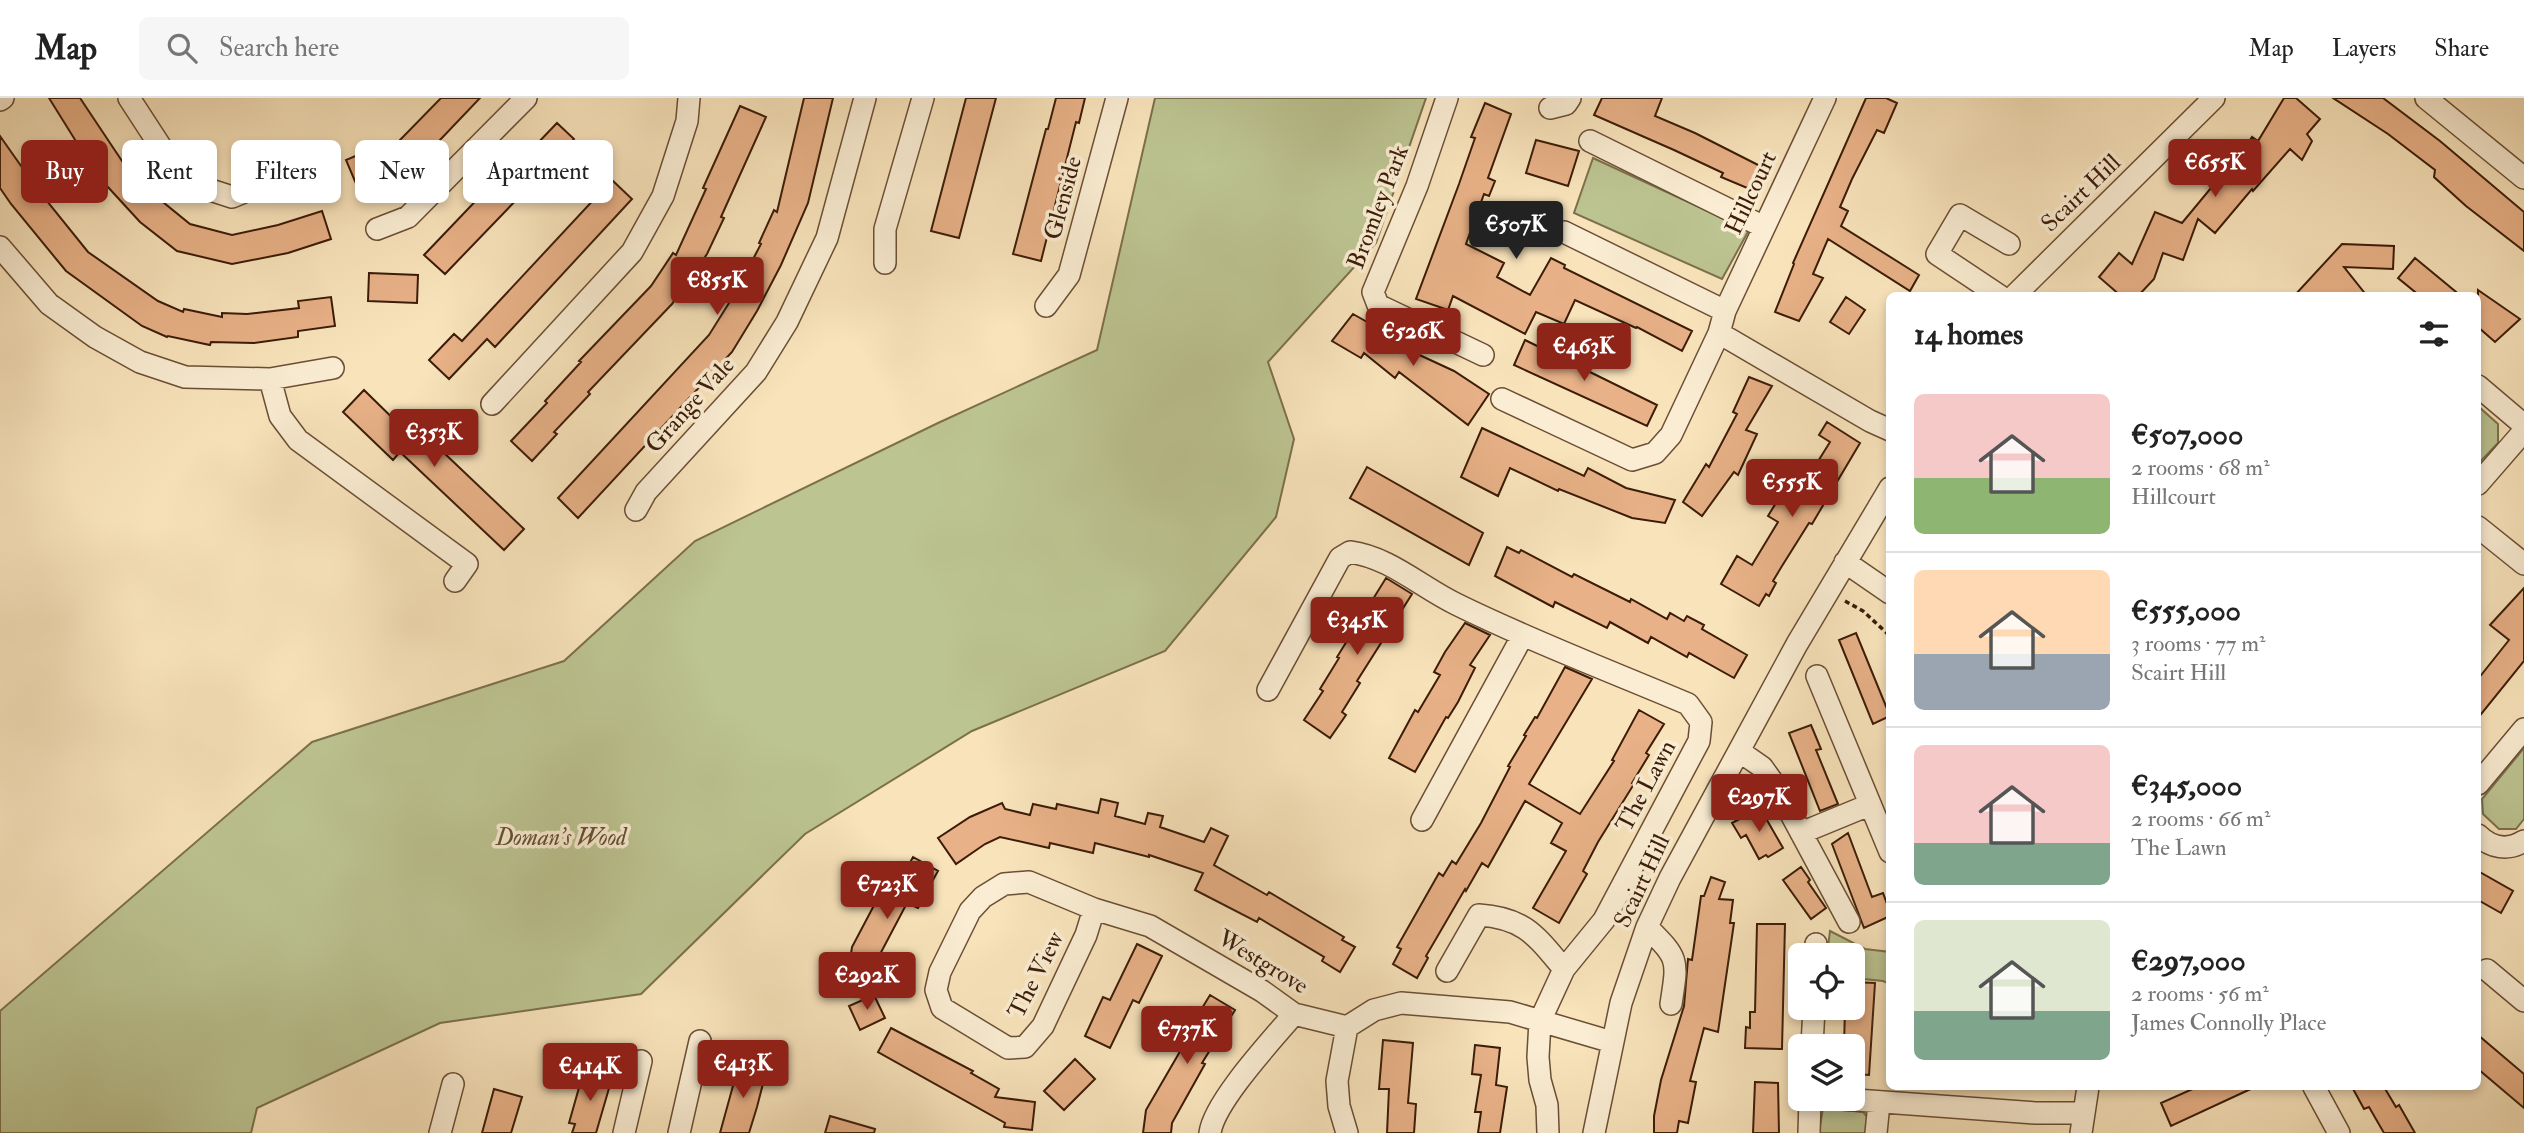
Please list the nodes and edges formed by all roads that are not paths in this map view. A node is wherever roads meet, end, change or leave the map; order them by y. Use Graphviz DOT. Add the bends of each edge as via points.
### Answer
graph roads {
  1 [pos="128,98"];
  2 [pos="526,98"];
  3 [pos="689,98"];
  4 [pos="865,98"];
  5 [pos="923,98"];
  6 [pos="1117,98"];
  7 [pos="1447,98"];
  8 [pos="1570,98"];
  9 [pos="1825,98"];
  10 [pos="2214,98"];
  11 [pos="2437,101"];
  12 [pos="1550,108"];
  13 [pos="1590,141"];
  14 [pos="2524,177"];
  15 [pos="231,197"];
  16 [pos="1764,227"];
  17 [pos="377,229"];
  18 [pos="1564,232"];
  19 [pos="2009,244"];
  20 [pos="0,247"];
  21 [pos="885,263"];
  22 [pos="1994,292"];
  23 [pos="2018,292"];
  24 [pos="1046,306"];
  25 [pos="1725,311"];
  26 [pos="1719,333"];
  27 [pos="1483,355"];
  28 [pos="333,368"];
  29 [pos="270,379"];
  30 [pos="2481,389"];
  31 [pos="1502,399"];
  32 [pos="492,404"];
  33 [pos="2524,425"];
  34 [pos="1886,428"];
  35 [pos="2524,431"];
  36 [pos="2481,481"];
  37 [pos="1886,494"];
  38 [pos="636,510"];
  39 [pos="2481,529"];
  40 [pos="1844,562"];
  41 [pos="2524,564"];
  42 [pos="455,581"];
  43 [pos="1886,590"];
  44 [pos="1523,635"];
  45 [pos="1817,676"];
  46 [pos="1268,690"];
  47 [pos="2524,729"];
  48 [pos="1739,751"];
  49 [pos="2481,780"];
  50 [pos="1869,805"];
  51 [pos="1423,820"];
  52 [pos="1801,833"];
  53 [pos="2481,837"];
  54 [pos="2524,841"];
  55 [pos="1886,843"];
  56 [pos="1094,909"];
  57 [pos="1849,922"];
  58 [pos="1647,927"];
  59 [pos="1564,969"];
  60 [pos="2487,970"];
  61 [pos="1447,971"];
  62 [pos="2524,1001"];
  63 [pos="1671,1004"];
  64 [pos="1293,1014"];
  65 [pos="1540,1021"];
  66 [pos="1348,1027"];
  67 [pos="701,1041"];
  68 [pos="1612,1042"];
  69 [pos="641,1062"];
  70 [pos="453,1084"];
  71 [pos="2088,1090"];
  72 [pos="2316,1090"];
  73 [pos="1865,1101"];
  74 [pos="1879,1102"];
  75 [pos="1810,1111"];
  76 [pos="2037,1123"];
  77 [pos="2083,1123"];
  78 [pos="440,1133"];
  79 [pos="624,1133"];
  80 [pos="679,1133"];
  81 [pos="1210,1133"];
  82 [pos="1347,1133"];
  83 [pos="1548,1133"];
  84 [pos="1594,1133"];
  85 [pos="1809,1133"];
  86 [pos="1875,1133"];
  87 [pos="2339,1133"];
  1 -- 15 [label="street" via="170,161 198,186"];
  2 -- 17 [label="street" via="408,217"];
  3 -- 32 [label="street" via="687,121 663,196 632,252"];
  4 -- 38 [label="street, Grange Vale" via="827,238 787,322 757,372 646,492"];
  5 -- 21 [label="street" via="885,229"];
  6 -- 24 [label="street, Glenside" via="1069,275"];
  7 -- 27 [label="street, Bromley Park" via="1373,292 1378,305"];
  8 -- 12 [label="street" via="1566,104"];
  9 -- 16 [label="street, Hillcourt"];
  10 -- 23 [label="street, Scairt Hill"];
  11 -- 14 [label="street"];
  13 -- 16 [label="street"];
  16 -- 25 [label="street, Hillcourt"];
  18 -- 25 [label="street"];
  19 -- 22 [label="street" via="1960,215 1937,254"];
  20 -- 29 [label="street" via="49,304 140,362 185,377"];
  25 -- 26 [label="street, Hillcourt"];
  26 -- 31 [label="street, Hillcourt" via="1671,435 1656,453 1632,460"];
  26 -- 34 [label="street"];
  28 -- 29 [label="street"];
  29 -- 42 [label="street" via="280,416 298,440 467,564"];
  30 -- 33 [label="street"];
  35 -- 36 [label="street"];
  37 -- 40 [label="street, Scairt Hill"];
  39 -- 41 [label="street"];
  40 -- 43 [label="street"];
  40 -- 48 [label="street, Scairt Hill"];
  44 -- 46 [label="street, The Lawn" via="1453,603 1368,554 1350,552 1340,558"];
  44 -- 51 [label="street"];
  44 -- 59 [label="street, The Lawn" via="1688,704 1701,722 1699,741 1604,920"];
  45 -- 50 [label="street"];
  47 -- 49 [label="street"];
  48 -- 52 [label="street" via="1762,767"];
  48 -- 58 [label="street, Scairt Hill"];
  50 -- 52 [label="street"];
  50 -- 55 [label="street"];
  52 -- 57 [label="street"];
  53 -- 54 [label="street" via="2503,847"];
  56 -- 56 [label="street, The View" via="1029,883 1004,884 993,891 970,912 940,972 936,990 942,1008 1008,1048 1025,1047 1044,1026"];
  56 -- 64 [label="street, Westgrove" via="1150,926"];
  58 -- 63 [label="street" via="1671,951 1675,965"];
  58 -- 68 [label="street, Scairt Hill"];
  59 -- 61 [label="street" via="1522,925 1479,915"];
  59 -- 65 [label="street, The Lawn"];
  60 -- 62 [label="street"];
  64 -- 66 [label="street, Westgrove"];
  64 -- 81 [label="street" via="1231,1092 1211,1123"];
  65 -- 66 [label="street" via="1510,1012 1401,1003 1374,1010"];
  65 -- 68 [label="street"];
  65 -- 83 [label="street" via="1538,1057"];
  66 -- 82 [label="street" via="1337,1081"];
  67 -- 80 [label="street"];
  68 -- 84 [label="street, Scairt Hill"];
  69 -- 79 [label="street"];
  70 -- 78 [label="street"];
  71 -- 77 [label="street"];
  72 -- 87 [label="street"];
  73 -- 74 [label="street"];
  74 -- 76 [label="street"];
  74 -- 86 [label="street"];
  75 -- 85 [label="street"];
  76 -- 77 [label="street"];
}
